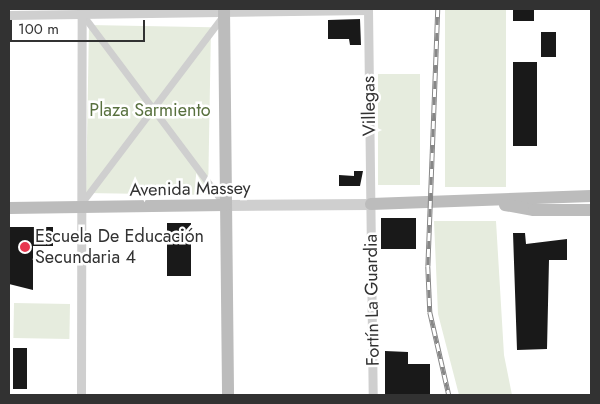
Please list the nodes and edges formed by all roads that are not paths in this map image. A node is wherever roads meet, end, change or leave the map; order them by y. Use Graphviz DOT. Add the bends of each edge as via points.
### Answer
graph roads {
  1 [pos="368,10"];
  2 [pos="82,11"];
  3 [pos="224,12"];
  4 [pos="9,15"];
  5 [pos="152,110"];
  6 [pos="591,196"];
  7 [pos="495,203"];
  8 [pos="371,204"];
  9 [pos="225,206"];
  10 [pos="9,208"];
  11 [pos="79,208"];
  12 [pos="591,210"];
  13 [pos="81,395"];
  14 [pos="228,395"];
  15 [pos="373,395"];
  1 -- 3 [label="street"];
  1 -- 8 [label="street, Villegas"];
  2 -- 3 [label="street"];
  2 -- 4 [label="street"];
  2 -- 5 [label="street"];
  2 -- 11 [label="street"];
  3 -- 5 [label="street"];
  3 -- 9 [label="main road"];
  5 -- 9 [label="street"];
  5 -- 11 [label="street"];
  6 -- 7 [label="main road"];
  7 -- 8 [label="main road"];
  7 -- 12 [label="main road" via="534,210"];
  8 -- 9 [label="street, Avenida Massey"];
  8 -- 15 [label="street, Fortín La Guardia"];
  9 -- 11 [label="main road, Avenida Massey"];
  9 -- 14 [label="main road"];
  10 -- 11 [label="main road, Avenida Massey"];
  11 -- 13 [label="street"];
}
